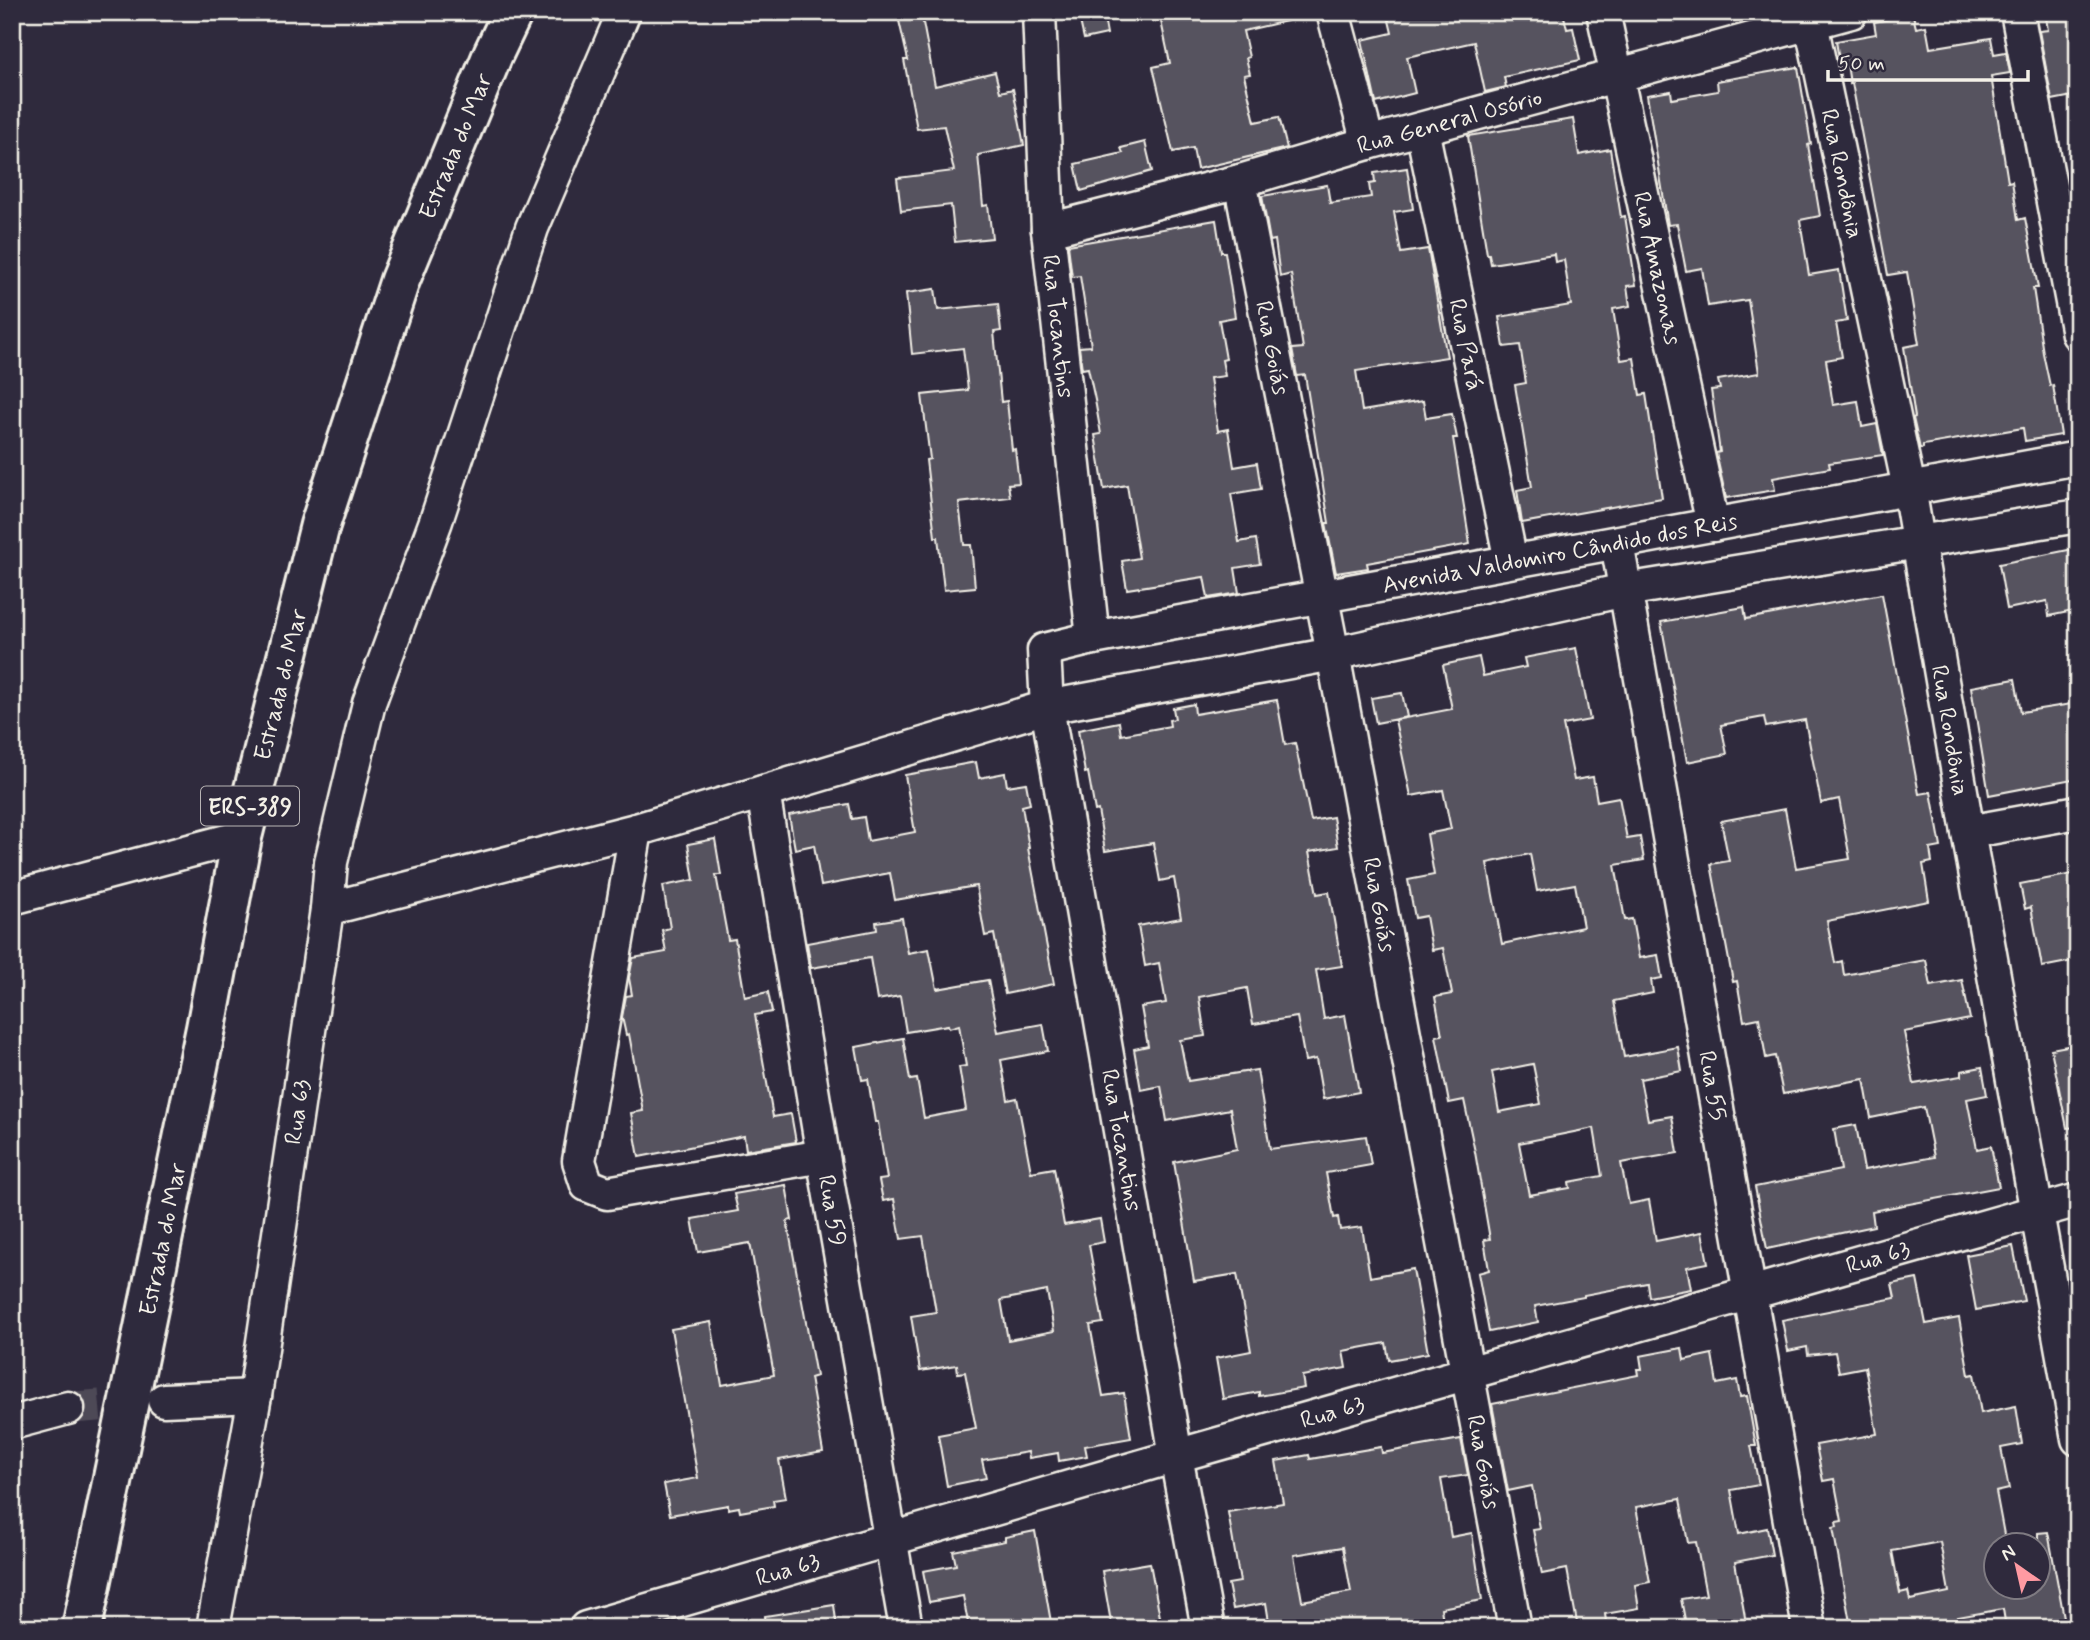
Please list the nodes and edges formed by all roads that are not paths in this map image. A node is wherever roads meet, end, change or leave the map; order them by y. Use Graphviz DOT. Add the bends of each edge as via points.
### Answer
graph roads {
  1 [pos="513,12"];
  2 [pos="624,12"];
  3 [pos="1039,12"];
  4 [pos="1333,12"];
  5 [pos="1603,12"];
  6 [pos="1851,12"];
  7 [pos="2017,12"];
  8 [pos="1811,23"];
  9 [pos="1615,76"];
  10 [pos="1422,129"];
  11 [pos="1368,143"];
  12 [pos="1240,181"];
  13 [pos="1048,230"];
  14 [pos="2078,334"];
  15 [pos="2078,458"];
  16 [pos="1909,488"];
  17 [pos="2078,516"];
  18 [pos="1713,525"];
  19 [pos="1617,543"];
  20 [pos="1919,543"];
  21 [pos="1511,561"];
  22 [pos="1625,590"];
  23 [pos="1322,597"];
  24 [pos="1093,638"];
  25 [pos="1044,650"];
  26 [pos="1333,654"];
  27 [pos="1047,707"];
  28 [pos="763,792"];
  29 [pos="2078,812"];
  30 [pos="636,830"];
  31 [pos="1968,832"];
  32 [pos="242,838"];
  33 [pos="12,898"];
  34 [pos="327,909"];
  35 [pos="823,1156"];
  36 [pos="2078,1200"];
  37 [pos="2037,1210"];
  38 [pos="1748,1293"];
  39 [pos="1469,1372"];
  40 [pos="255,1396"];
  41 [pos="164,1399"];
  42 [pos="68,1408"];
  43 [pos="12,1423"];
  44 [pos="2078,1439"];
  45 [pos="1176,1456"];
  46 [pos="889,1540"];
  47 [pos="599,1626"];
  48 [pos="82,1628"];
  49 [pos="213,1628"];
  50 [pos="906,1628"];
  51 [pos="1208,1628"];
  52 [pos="1515,1628"];
  53 [pos="1809,1628"];
  1 -- 32 [label="main road, Estrada do Mar / ERS-389" via="400,280 320,525"];
  2 -- 34 [label="street, Rua 63" via="532,228 436,521 369,703 331,862"];
  3 -- 13 [label="street, Rua Tocantins"];
  4 -- 11 [label="street"];
  5 -- 9 [label="street, Rua Amazonas"];
  6 -- 8 [label="street, Rua General Osório"];
  7 -- 14 [label="street"];
  8 -- 9 [label="street, Rua General Osório"];
  8 -- 16 [label="street, Rua Rondônia"];
  9 -- 10 [label="street, Rua General Osório"];
  9 -- 18 [label="street, Rua Amazonas"];
  10 -- 11 [label="street, Rua General Osório"];
  10 -- 21 [label="street, Rua Pará"];
  11 -- 12 [label="street, Rua General Osório"];
  12 -- 13 [label="street, Rua General Osório"];
  12 -- 23 [label="street, Rua Goiás"];
  13 -- 24 [label="street, Rua Tocantins"];
  15 -- 16 [label="street, Avenida Valdomiro Cândido dos Reis"];
  16 -- 18 [label="street, Avenida Valdomiro Cândido dos Reis"];
  16 -- 20 [label="street, Rua Rondônia"];
  17 -- 20 [label="street, Avenida Valdomiro Cândido dos Reis"];
  18 -- 19 [label="street, Avenida Valdomiro Cândido dos Reis"];
  19 -- 21 [label="street, Avenida Valdomiro Cândido dos Reis"];
  19 -- 22 [label="street, Rua 55"];
  20 -- 22 [label="street, Avenida Valdomiro Cândido dos Reis"];
  20 -- 31 [label="street, Rua Rondônia"];
  21 -- 23 [label="street, Avenida Valdomiro Cândido dos Reis"];
  22 -- 26 [label="street, Avenida Valdomiro Cândido dos Reis"];
  22 -- 38 [label="street, Rua 55"];
  23 -- 24 [label="street, Avenida Valdomiro Cândido dos Reis"];
  23 -- 26 [label="street, Rua Goiás"];
  24 -- 25 [label="street, Avenida Valdomiro Cândido dos Reis"];
  25 -- 27 [label="street, Rua Tocantins"];
  26 -- 27 [label="street, Avenida Valdomiro Cândido dos Reis"];
  26 -- 39 [label="street, Rua Goiás"];
  27 -- 28 [label="street, Avenida Valdomiro Cândido dos Reis"];
  27 -- 45 [label="street, Rua Tocantins"];
  28 -- 30 [label="street, Avenida Valdomiro Cândido dos Reis"];
  28 -- 35 [label="street, Rua 59"];
  29 -- 31 [label="street"];
  30 -- 34 [label="street"];
  30 -- 35 [label="street" via="579,1161 587,1185 607,1194"];
  31 -- 37 [label="street, Rua Rondônia"];
  32 -- 33 [label="street"];
  32 -- 48 [label="main road, Estrada do Mar / ERS-389"];
  34 -- 40 [label="street, Rua 63"];
  35 -- 46 [label="street, Rua 59"];
  36 -- 37 [label="street, Rua 63"];
  37 -- 38 [label="street, Rua 63"];
  37 -- 44 [label="street, Rua Rondônia"];
  38 -- 39 [label="street, Rua 63"];
  38 -- 53 [label="street, Rua 55"];
  39 -- 45 [label="street, Rua 63"];
  39 -- 52 [label="street, Rua Goiás"];
  40 -- 41 [label="street"];
  40 -- 49 [label="street, Rua 63"];
  42 -- 43 [label="street"];
  45 -- 46 [label="street, Rua 63"];
  45 -- 51 [label="street, Rua Tocantins"];
  46 -- 47 [label="street, Rua 63"];
  46 -- 50 [label="street, Rua 59"];
}
